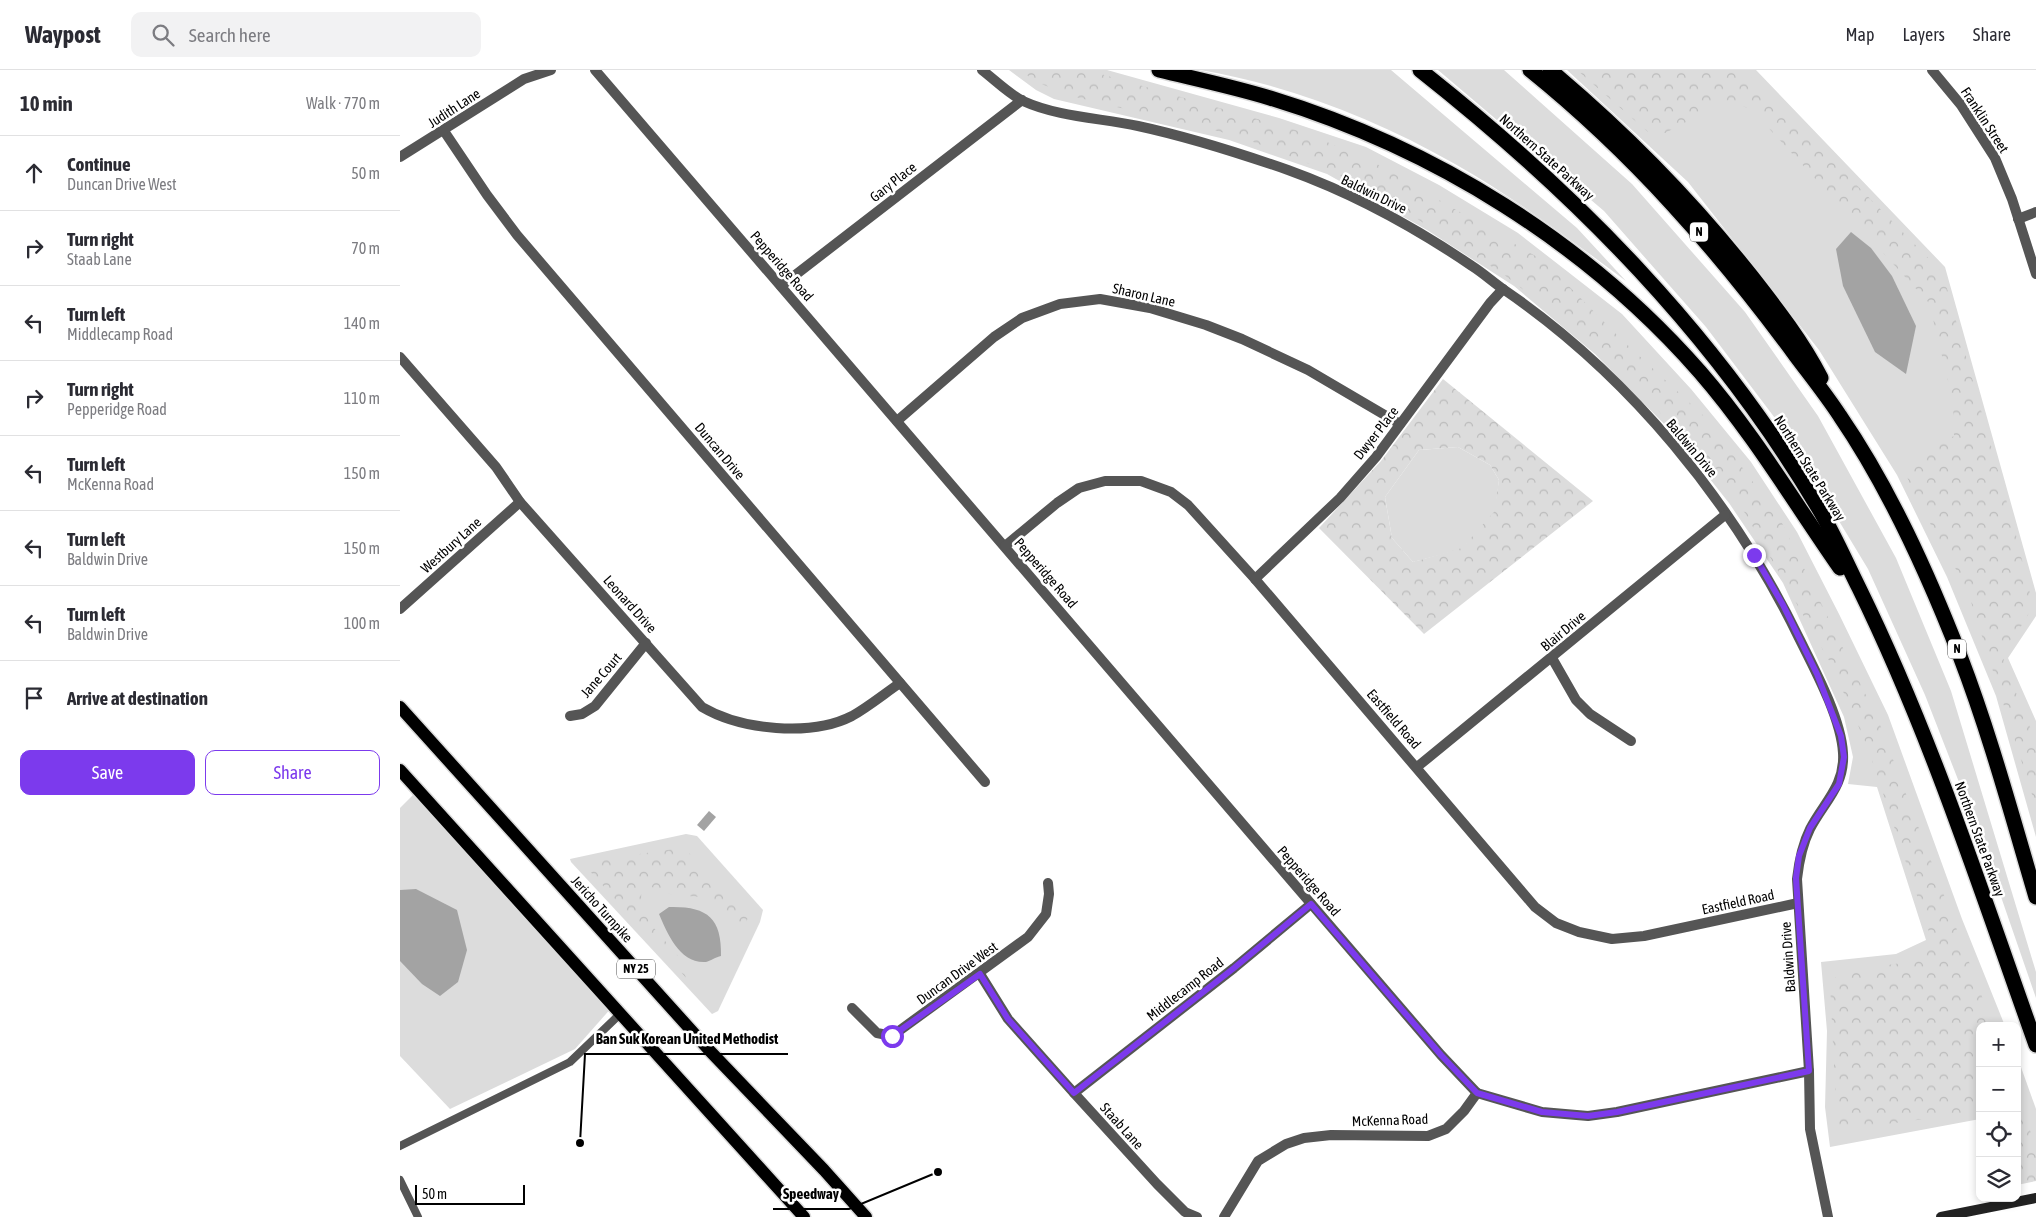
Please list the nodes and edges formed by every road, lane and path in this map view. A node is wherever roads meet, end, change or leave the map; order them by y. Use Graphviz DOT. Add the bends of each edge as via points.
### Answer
graph roads {
  1 [pos="551,70"];
  2 [pos="595,70"];
  3 [pos="982,70"];
  4 [pos="1159,70"];
  5 [pos="1420,70"];
  6 [pos="1530,70"];
  7 [pos="1550,70"];
  8 [pos="1932,70"];
  9 [pos="1022,100"];
  10 [pos="444,131"];
  11 [pos="400,157"];
  12 [pos="2036,212"];
  13 [pos="2018,219"];
  14 [pos="2036,274"];
  15 [pos="781,286"];
  16 [pos="1502,289"];
  17 [pos="400,357"];
  18 [pos="1841,417"];
  19 [pos="897,421"];
  20 [pos="1400,424"];
  21 [pos="520,502"];
  22 [pos="1725,515"];
  23 [pos="1005,546"];
  24 [pos="1255,579"];
  25 [pos="1868,606"];
  26 [pos="400,609"];
  27 [pos="646,643"];
  28 [pos="1552,658"];
  29 [pos="900,683"];
  30 [pos="400,707"];
  31 [pos="570,716"];
  32 [pos="1631,741"];
  33 [pos="1417,767"];
  34 [pos="400,770"];
  35 [pos="985,782"];
  36 [pos="1048,882"];
  37 [pos="2036,897"];
  38 [pos="1798,903"];
  39 [pos="1311,904"];
  40 [pos="980,974"];
  41 [pos="852,1008"];
  42 [pos="620,1014"];
  43 [pos="2036,1045"];
  44 [pos="1809,1071"];
  45 [pos="1074,1093"];
  46 [pos="1477,1093"];
  47 [pos="400,1146"];
  48 [pos="400,1180"];
  49 [pos="2032,1199"];
  50 [pos="1990,1212"];
  51 [pos="418,1217"];
  52 [pos="804,1217"];
  53 [pos="866,1217"];
  54 [pos="1197,1217"];
  55 [pos="1224,1217"];
  56 [pos="1828,1217"];
  57 [pos="1941,1217"];
  1 -- 10 [label="street, Judith Lane" via="524,79"];
  2 -- 15 [label="street, Pepperidge Road"];
  3 -- 9 [label="street, Baldwin Drive"];
  4 -- 25 [label="highway" via="1269,98 1374,137 1468,184 1558,242 1634,306 1699,372 1755,442"];
  5 -- 25 [label="highway, Northern State Parkway" via="1572,200 1684,320 1747,400 1806,488"];
  6 -- 18 [label="highway, N" via="1621,150 1694,226 1763,311"];
  7 -- 18 [label="highway" via="1631,143 1723,241 1805,347"];
  8 -- 13 [label="street, Franklin Street" via="1961,105 1995,158"];
  9 -- 15 [label="street, Gary Place"];
  9 -- 16 [label="street, Baldwin Drive" via="1054,110 1189,138 1290,171 1341,192 1407,226 1473,266"];
  10 -- 11 [label="street, Judith Lane"];
  10 -- 29 [label="street, Duncan Drive" via="517,235"];
  12 -- 13 [label="street"];
  13 -- 14 [label="street, Franklin Street"];
  15 -- 19 [label="street, Pepperidge Road"];
  16 -- 20 [label="street, Dwyer Place"];
  16 -- 22 [label="street, Baldwin Drive" via="1563,334 1622,389 1682,454"];
  17 -- 21 [label="street, Leonard Drive" via="496,467"];
  18 -- 37 [label="highway, N" via="1902,526 1960,656"];
  19 -- 20 [label="street, Sharon Lane" via="994,337 1022,318 1060,304 1100,300 1150,308 1242,339 1308,370"];
  19 -- 23 [label="street, Pepperidge Road"];
  20 -- 24 [label="street, Dwyer Place" via="1340,498"];
  21 -- 26 [label="street, Westbury Lane"];
  21 -- 27 [label="street, Leonard Drive"];
  22 -- 28 [label="street, Blair Drive"];
  22 -- 38 [label="street, Baldwin Drive" via="1754,555 1783,605 1817,674 1841,736 1844,757 1839,784 1810,828 1799,856 1796,878"];
  23 -- 24 [label="street, Eastfield Road" via="1079,488 1105,481 1141,481 1171,492 1188,505"];
  23 -- 39 [label="street, Pepperidge Road"];
  24 -- 33 [label="street, Eastfield Road"];
  25 -- 43 [label="highway, Northern State Parkway" via="1931,752"];
  27 -- 29 [label="street, Leonard Drive" via="702,706 732,721 787,728 817,727 851,716"];
  27 -- 31 [label="street, Jane Court" via="595,706 582,714"];
  28 -- 32 [label="street" via="1576,700 1590,714"];
  28 -- 33 [label="street, Blair Drive"];
  29 -- 35 [label="street, Duncan Drive"];
  30 -- 53 [label="main road, Jericho Turnpike / NY 25" via="709,1050"];
  33 -- 38 [label="street, Eastfield Road" via="1535,906 1556,923 1579,932 1612,939 1644,936"];
  34 -- 42 [label="main road"];
  36 -- 40 [label="street, Duncan Drive West" via="1050,894 1041,923"];
  38 -- 44 [label="street, Baldwin Drive"];
  39 -- 45 [label="street, Middlecamp Road"];
  39 -- 46 [label="street, Pepperidge Road"];
  40 -- 41 [label="street, Duncan Drive West" via="892,1036 877,1033"];
  40 -- 45 [label="street, Staab Lane" via="1008,1019"];
  42 -- 47 [label="lane" via="570,1062"];
  42 -- 52 [label="main road"];
  44 -- 46 [label="street" via="1588,1116 1542,1112"];
  44 -- 56 [label="street, Baldwin Drive" via="1810,1129"];
  45 -- 54 [label="street, Staab Lane" via="1157,1184 1185,1212"];
  46 -- 55 [label="street, McKenna Road" via="1446,1128 1428,1136 1331,1135 1286,1144 1258,1161"];
  48 -- 51 [label="lane"];
  49 -- 50 [label="street"];
  50 -- 57 [label="street"];
}
